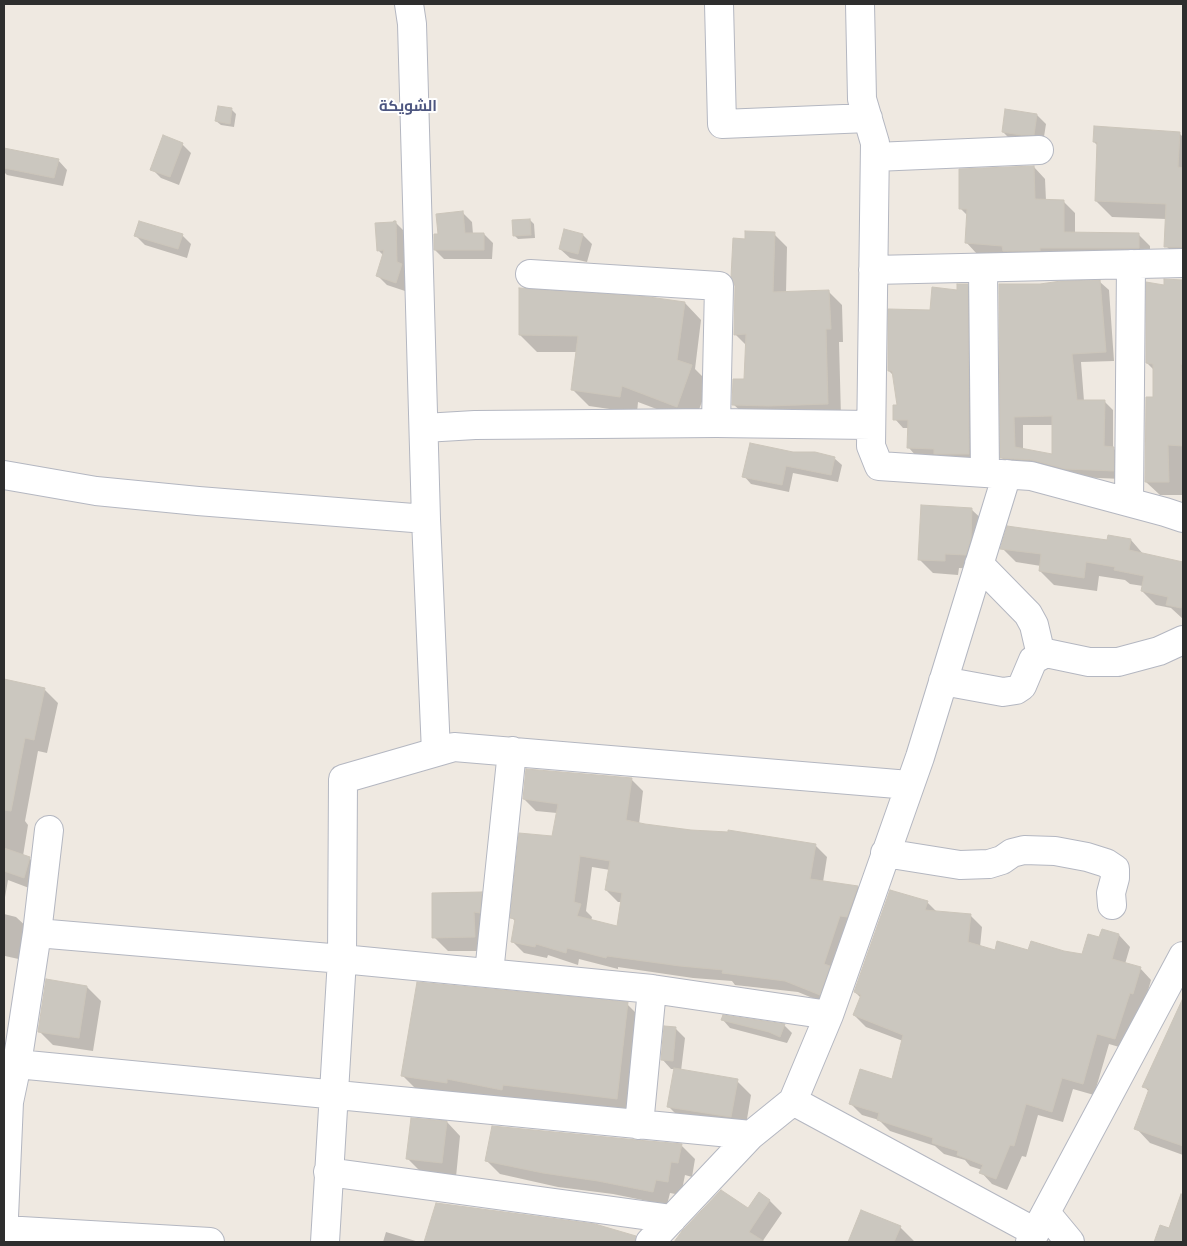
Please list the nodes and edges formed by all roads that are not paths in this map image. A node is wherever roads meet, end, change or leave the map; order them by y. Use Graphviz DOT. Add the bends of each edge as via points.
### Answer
graph roads {
  1 [pos="409,4"];
  2 [pos="719,4"];
  3 [pos="860,4"];
  4 [pos="868,118"];
  5 [pos="1039,150"];
  6 [pos="875,157"];
  7 [pos="1183,263"];
  8 [pos="1131,264"];
  9 [pos="983,268"];
  10 [pos="873,270"];
  11 [pos="530,274"];
  12 [pos="716,423"];
  13 [pos="871,424"];
  14 [pos="424,428"];
  15 [pos="996,474"];
  16 [pos="4,475"];
  17 [pos="1129,502"];
  18 [pos="1183,518"];
  19 [pos="426,519"];
  20 [pos="979,564"];
  21 [pos="1183,640"];
  22 [pos="1041,655"];
  23 [pos="943,681"];
  24 [pos="436,752"];
  25 [pos="512,752"];
  26 [pos="909,785"];
  27 [pos="49,830"];
  28 [pos="885,853"];
  29 [pos="1112,905"];
  30 [pos="37,933"];
  31 [pos="1183,956"];
  32 [pos="342,959"];
  33 [pos="489,973"];
  34 [pos="652,989"];
  35 [pos="829,1015"];
  36 [pos="17,1064"];
  37 [pos="333,1095"];
  38 [pos="6,1101"];
  39 [pos="793,1101"];
  40 [pos="638,1125"];
  41 [pos="751,1135"];
  42 [pos="328,1172"];
  43 [pos="4,1217"];
  44 [pos="672,1219"];
  45 [pos="1037,1229"];
  46 [pos="4,1230"];
  47 [pos="210,1242"];
  48 [pos="325,1242"];
  49 [pos="650,1242"];
  50 [pos="1070,1242"];
  1 -- 14 [label="street"];
  2 -- 4 [label="street" via="722,124"];
  3 -- 4 [label="street" via="862,99"];
  4 -- 6 [label="street"];
  5 -- 6 [label="street"];
  6 -- 10 [label="street"];
  7 -- 8 [label="street"];
  8 -- 9 [label="street"];
  8 -- 17 [label="street"];
  9 -- 10 [label="street"];
  9 -- 15 [label="street"];
  10 -- 13 [label="street"];
  11 -- 12 [label="street" via="719,286"];
  12 -- 13 [label="street"];
  12 -- 14 [label="street"];
  13 -- 15 [label="street" via="871,446 879,466"];
  14 -- 19 [label="street"];
  15 -- 17 [label="street" via="1031,476"];
  15 -- 20 [label="street"];
  16 -- 19 [label="street" via="96,491"];
  17 -- 18 [label="street"];
  19 -- 24 [label="street"];
  20 -- 22 [label="street" via="1028,614"];
  20 -- 23 [label="street"];
  21 -- 22 [label="street" via="1159,651 1118,662 1089,662 1046,653"];
  22 -- 23 [label="street" via="1034,660 1022,686 1016,690 1003,692"];
  23 -- 26 [label="street"];
  24 -- 25 [label="street" via="454,746"];
  24 -- 32 [label="street" via="343,780"];
  25 -- 26 [label="street"];
  25 -- 33 [label="street"];
  26 -- 28 [label="street"];
  27 -- 30 [label="street"];
  28 -- 29 [label="street" via="960,865 989,864 1012,852 1024,850 1087,857 1115,869"];
  28 -- 35 [label="street"];
  30 -- 32 [label="street"];
  30 -- 36 [label="street"];
  31 -- 45 [label="street"];
  32 -- 33 [label="street"];
  32 -- 37 [label="street"];
  33 -- 34 [label="street"];
  34 -- 35 [label="street"];
  34 -- 40 [label="street"];
  35 -- 39 [label="street"];
  36 -- 37 [label="street"];
  36 -- 38 [label="street"];
  37 -- 40 [label="street"];
  37 -- 42 [label="street"];
  38 -- 43 [label="street"];
  39 -- 41 [label="street"];
  39 -- 45 [label="street"];
  40 -- 41 [label="street"];
  41 -- 44 [label="street"];
  42 -- 44 [label="street"];
  42 -- 48 [label="street"];
  44 -- 49 [label="street"];
  45 -- 50 [label="street"];
  46 -- 47 [label="street"];
}
